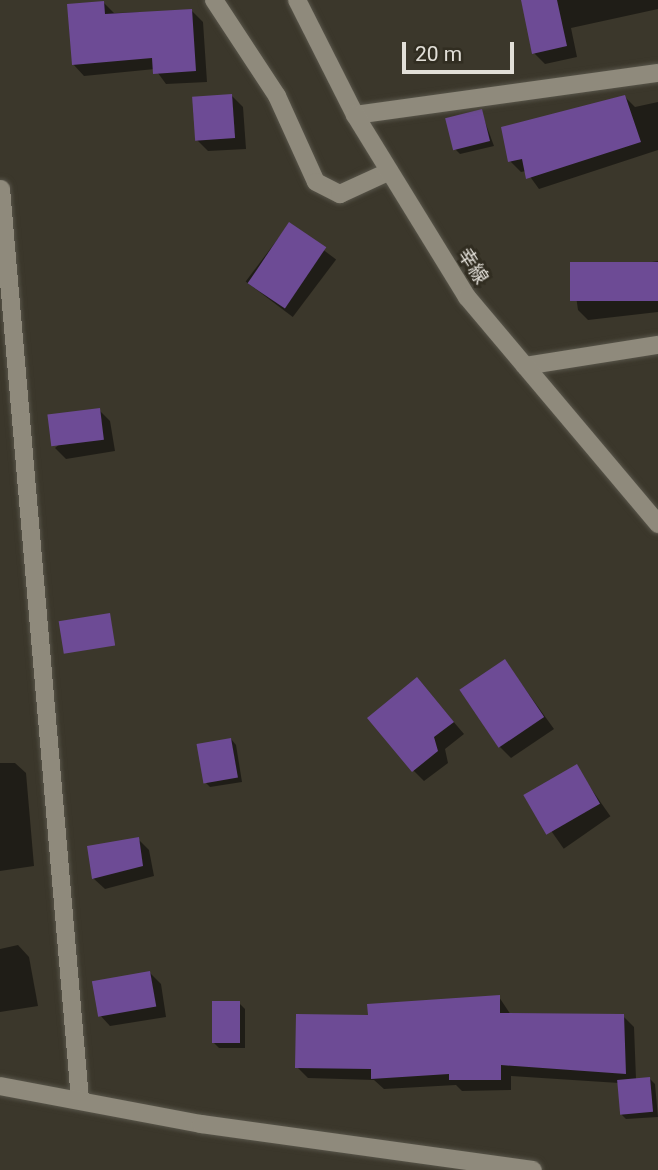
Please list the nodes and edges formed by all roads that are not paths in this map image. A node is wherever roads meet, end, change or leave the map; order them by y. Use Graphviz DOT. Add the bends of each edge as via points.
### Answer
graph roads {
  1 [pos="214,0"];
  2 [pos="297,0"];
  3 [pos="658,73"];
  4 [pos="355,115"];
  5 [pos="388,172"];
  6 [pos="1,189"];
  7 [pos="658,345"];
  8 [pos="525,366"];
  9 [pos="655,517"];
  10 [pos="0,1086"];
  11 [pos="80,1099"];
  12 [pos="503,1168"];
  13 [pos="533,1170"];
  1 -- 5 [label="street" via="277,96 316,183 340,194"];
  2 -- 4 [label="street, 幸線"];
  3 -- 4 [label="street"];
  4 -- 5 [label="street, 幸線"];
  5 -- 8 [label="street, 幸線" via="467,297"];
  6 -- 11 [label="street"];
  7 -- 8 [label="street"];
  8 -- 9 [label="street, 幸線"];
  10 -- 11 [label="street"];
  11 -- 12 [label="street" via="201,1124"];
  12 -- 13 [label="street"];
}
